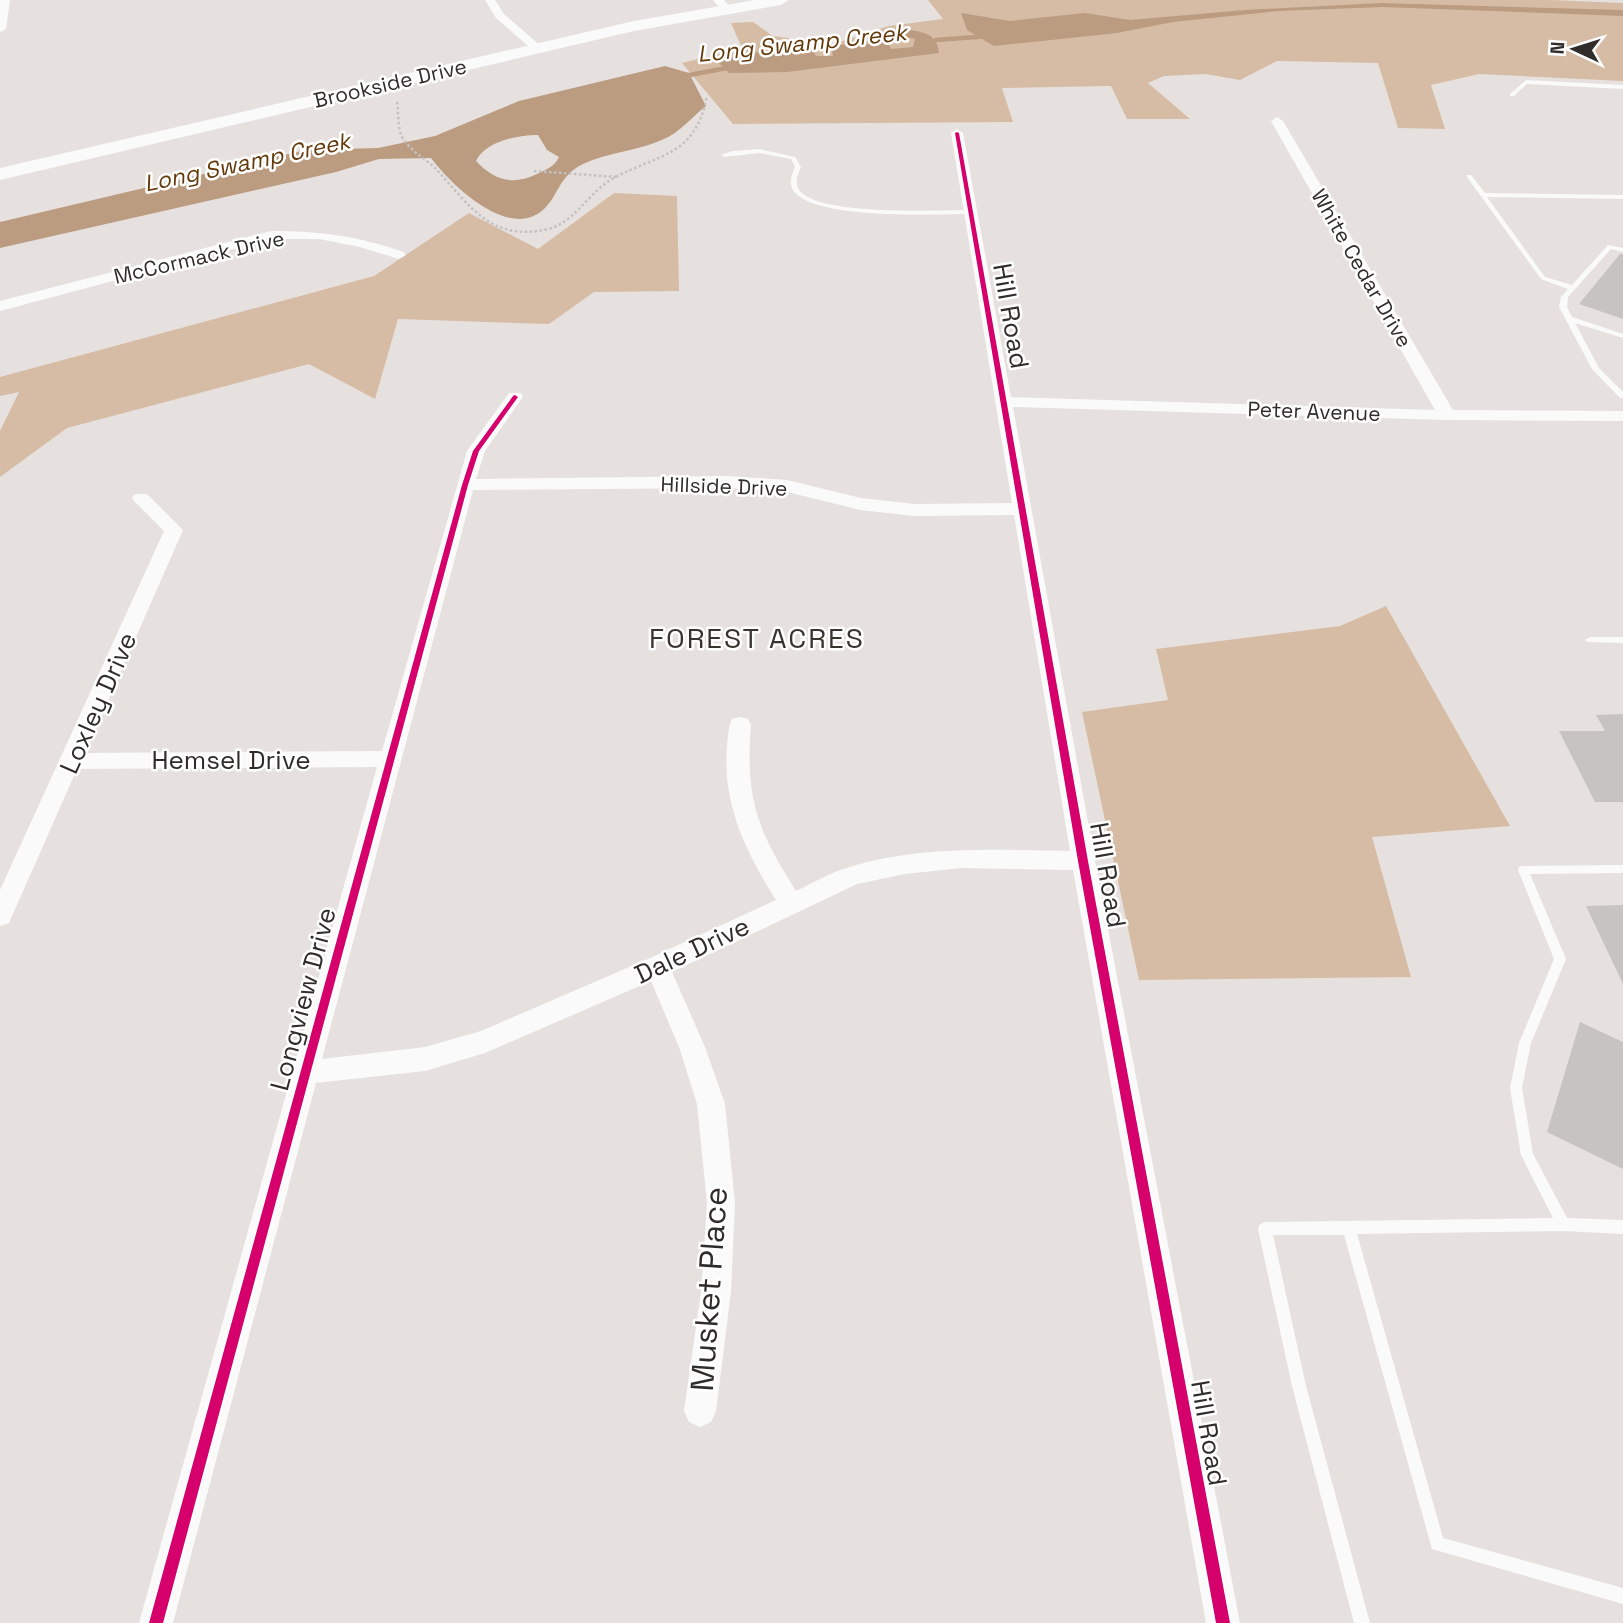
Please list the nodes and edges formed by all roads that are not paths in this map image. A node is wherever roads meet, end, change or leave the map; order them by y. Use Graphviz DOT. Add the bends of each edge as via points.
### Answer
graph roads {
  1 [pos="5,0"];
  2 [pos="490,0"];
  3 [pos="781,0"];
  4 [pos="722,5"];
  5 [pos="0,29"];
  6 [pos="538,49"];
  7 [pos="1623,87"];
  8 [pos="1512,95"];
  9 [pos="1277,121"];
  10 [pos="957,133"];
  11 [pos="724,155"];
  12 [pos="0,174"];
  13 [pos="1469,176"];
  14 [pos="1483,195"];
  15 [pos="1623,197"];
  16 [pos="972,212"];
  17 [pos="1623,250"];
  18 [pos="399,255"];
  19 [pos="1573,288"];
  20 [pos="0,306"];
  21 [pos="1570,319"];
  22 [pos="1623,336"];
  23 [pos="1623,396"];
  24 [pos="515,397"];
  25 [pos="1004,402"];
  26 [pos="1447,415"];
  27 [pos="1623,416"];
  28 [pos="465,485"];
  29 [pos="141,498"];
  30 [pos="1023,509"];
  31 [pos="1590,640"];
  32 [pos="1623,640"];
  33 [pos="740,725"];
  34 [pos="391,759"];
  35 [pos="72,761"];
  36 [pos="1083,861"];
  37 [pos="1623,869"];
  38 [pos="3,905"];
  39 [pos="791,905"];
  40 [pos="657,967"];
  41 [pos="305,1072"];
  42 [pos="1563,1224"];
  43 [pos="1623,1227"];
  44 [pos="1349,1228"];
  45 [pos="700,1411"];
  46 [pos="1623,1596"];
  47 [pos="156,1623"];
  48 [pos="1223,1623"];
  49 [pos="1362,1623"];
  1 -- 5 [label="street"];
  2 -- 6 [label="street" via="500,16"];
  3 -- 4 [label="street, Brookside Drive"];
  4 -- 6 [label="street, Brookside Drive"];
  6 -- 12 [label="street, Brookside Drive"];
  7 -- 8 [label="lane" via="1526,82"];
  9 -- 26 [label="street, White Cedar Drive"];
  10 -- 16 [label="street, Hill Road"];
  11 -- 16 [label="lane" via="747,150 793,158 798,167 793,177 795,189 803,197 839,208"];
  13 -- 14 [label="lane"];
  14 -- 15 [label="lane"];
  14 -- 19 [label="lane" via="1544,278"];
  16 -- 25 [label="street, Hill Road"];
  17 -- 19 [label="lane" via="1610,246"];
  18 -- 20 [label="street, McCormack Drive" via="319,234 271,236"];
  19 -- 21 [label="lane" via="1563,307"];
  21 -- 22 [label="lane"];
  21 -- 23 [label="lane" via="1596,369"];
  24 -- 28 [label="street, Longview Drive" via="476,451"];
  25 -- 26 [label="street, Peter Avenue"];
  25 -- 30 [label="street, Hill Road"];
  26 -- 27 [label="street, Peter Avenue"];
  28 -- 30 [label="street, Hillside Drive" via="727,482 787,486 861,504 914,510"];
  28 -- 34 [label="street, Longview Drive"];
  29 -- 35 [label="street, Loxley Drive" via="174,530"];
  30 -- 36 [label="street, Hill Road"];
  31 -- 32 [label="lane"];
  33 -- 39 [label="street" via="735,761 740,804 754,846"];
  34 -- 35 [label="street, Hemsel Drive"];
  34 -- 41 [label="street, Longview Drive"];
  35 -- 38 [label="street, Loxley Drive"];
  36 -- 39 [label="street, Dale Drive" via="961,859 905,865 853,875"];
  36 -- 48 [label="street, Hill Road"];
  37 -- 42 [label="lane" via="1523,870 1560,959 1525,1043 1516,1088 1527,1156"];
  39 -- 40 [label="street, Dale Drive"];
  40 -- 41 [label="street, Dale Drive" via="473,1045 388,1065"];
  40 -- 45 [label="street, Musket Place" via="692,1047 711,1104 714,1129 721,1203 716,1292"];
  41 -- 47 [label="street, Longview Drive"];
  42 -- 43 [label="lane"];
  42 -- 44 [label="lane"];
  44 -- 46 [label="lane" via="1437,1544"];
  44 -- 49 [label="lane" via="1265,1229 1299,1386"];
}
